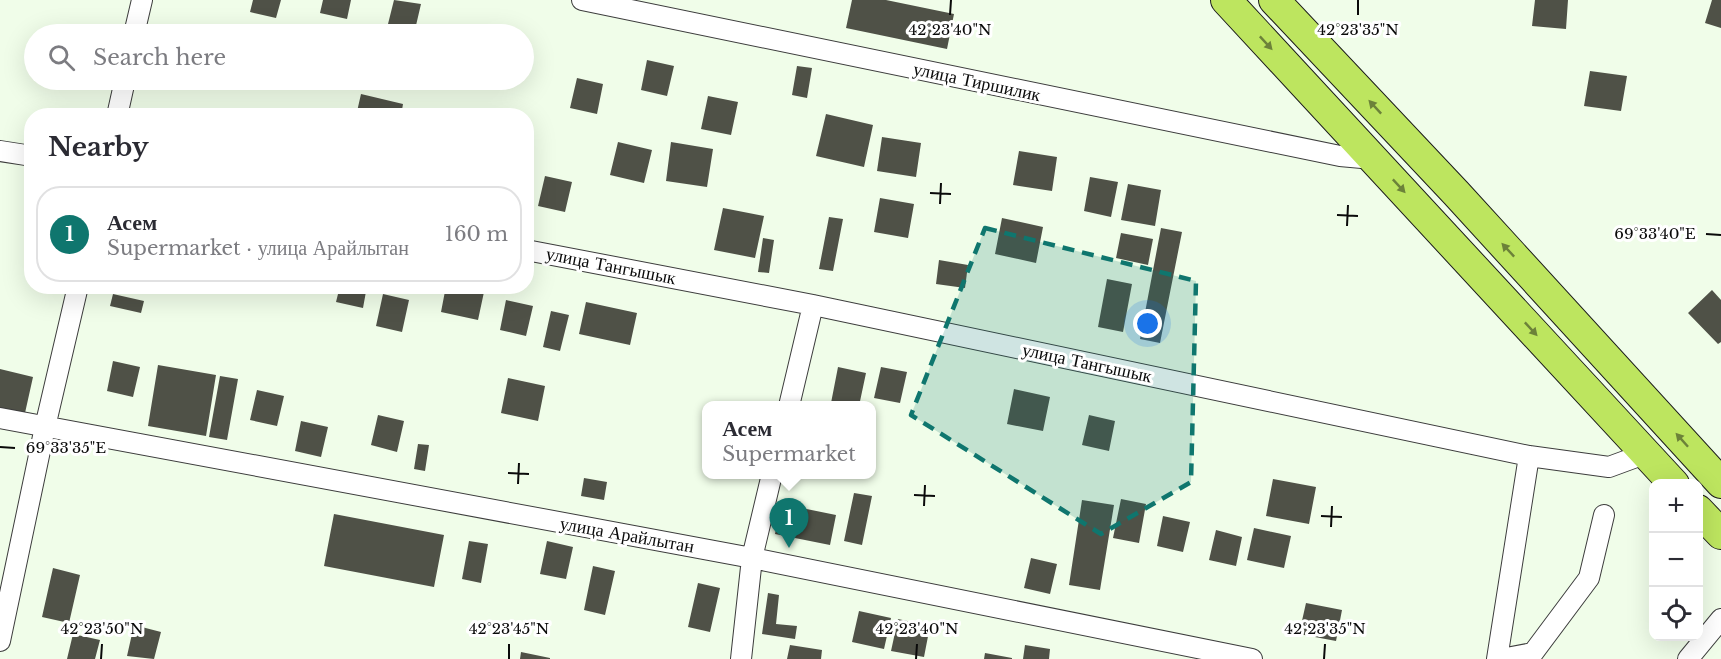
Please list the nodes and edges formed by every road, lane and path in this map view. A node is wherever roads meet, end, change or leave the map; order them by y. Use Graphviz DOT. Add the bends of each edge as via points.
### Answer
graph roads {
  1 [pos="142,0"];
  2 [pos="582,0"];
  3 [pos="1227,0"];
  4 [pos="1274,0"];
  5 [pos="136,24"];
  6 [pos="123,90"];
  7 [pos="119,108"];
  8 [pos="0,151"];
  9 [pos="24,155"];
  10 [pos="1373,159"];
  11 [pos="534,252"];
  12 [pos="76,294"];
  13 [pos="813,305"];
  14 [pos="790,401"];
  15 [pos="0,418"];
  16 [pos="45,427"];
  17 [pos="1647,453"];
  18 [pos="1529,456"];
  19 [pos="771,479"];
  20 [pos="1670,479"];
  21 [pos="1721,483"];
  22 [pos="1604,515"];
  23 [pos="1703,515"];
  24 [pos="1721,534"];
  25 [pos="752,558"];
  26 [pos="1721,619"];
  27 [pos="0,640"];
  28 [pos="741,659"];
  29 [pos="1252,659"];
  30 [pos="1499,659"];
  31 [pos="1688,659"];
  1 -- 5 [label="street"];
  2 -- 10 [label="street, улица Тиршилик" via="1340,156"];
  3 -- 10 [label="highway, one-way"];
  21 -- 4 [label="highway, one-way"];
  6 -- 7 [label="street"];
  8 -- 9 [label="street"];
  10 -- 17 [label="highway, one-way"];
  11 -- 13 [label="street, улица Тангышык"];
  12 -- 16 [label="street"];
  13 -- 14 [label="street"];
  13 -- 18 [label="street, улица Тангышык"];
  15 -- 16 [label="street, улица Арайлытан"];
  16 -- 25 [label="street, улица Арайлытан"];
  16 -- 27 [label="street"];
  17 -- 18 [label="street, улица Тангышык" via="1609,467"];
  17 -- 20 [label="highway"];
  18 -- 30 [label="street"];
  19 -- 25 [label="street"];
  22 -- 30 [label="street" via="1589,578 1533,653"];
  23 -- 24 [label="highway"];
  25 -- 28 [label="street"];
  25 -- 29 [label="street, улица Арайлытан"];
  26 -- 31 [label="street"];
}
